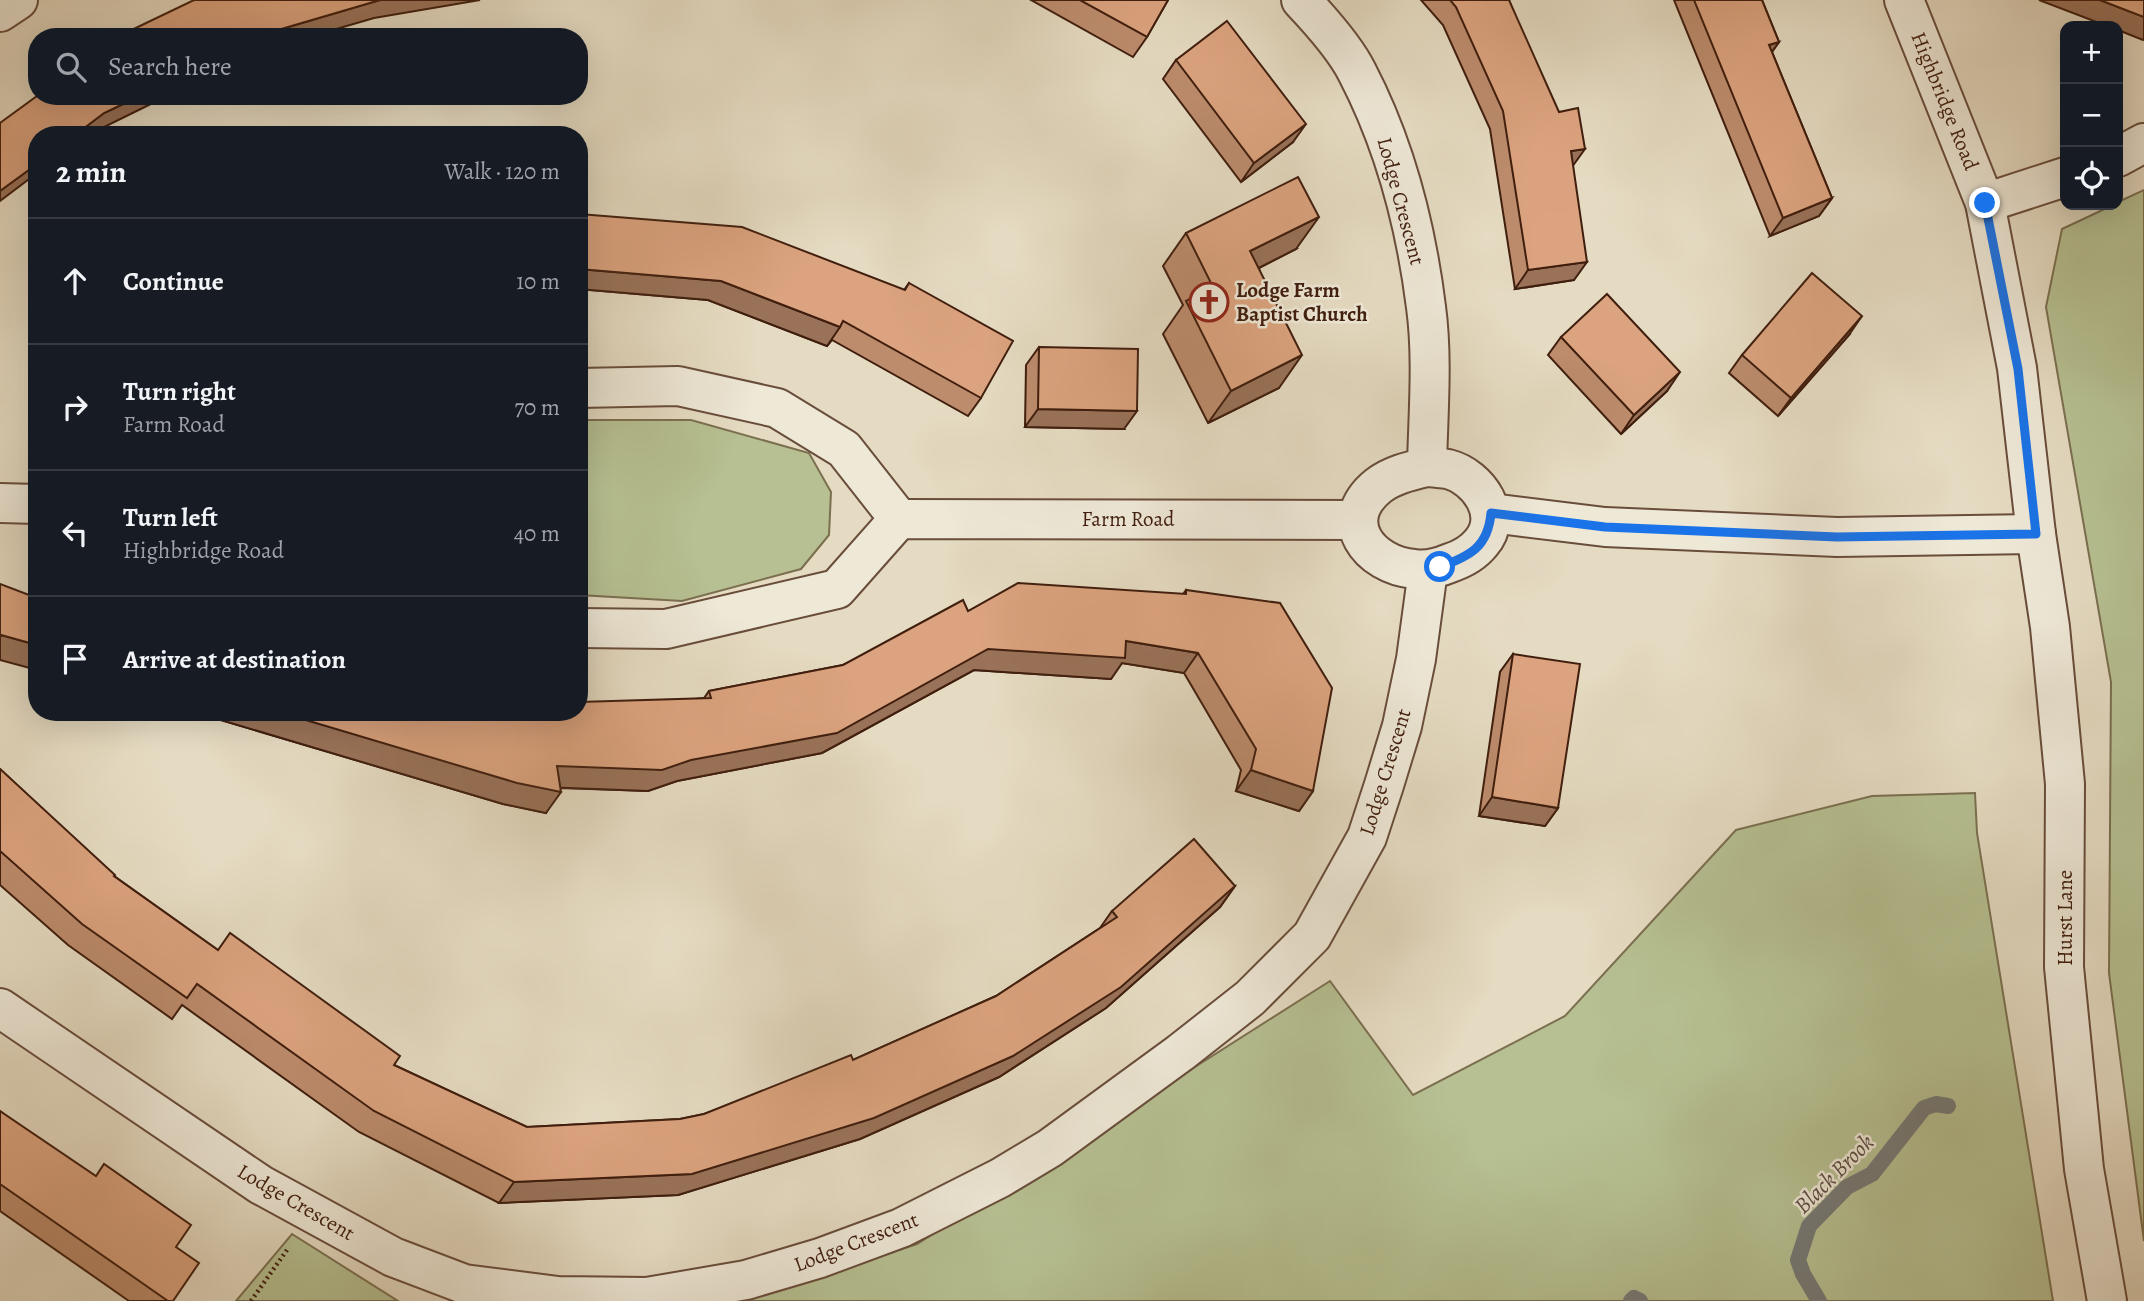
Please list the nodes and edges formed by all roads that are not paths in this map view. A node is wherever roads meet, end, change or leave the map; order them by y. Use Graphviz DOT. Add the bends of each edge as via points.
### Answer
graph roads {
  1 [pos="18,0"];
  2 [pos="1301,0"];
  3 [pos="1904,0"];
  4 [pos="0,12"];
  5 [pos="2144,143"];
  6 [pos="2123,154"];
  7 [pos="2060,179"];
  8 [pos="1985,203"];
  9 [pos="588,388"];
  10 [pos="1427,467"];
  11 [pos="0,503"];
  12 [pos="28,504"];
  13 [pos="1491,513"];
  14 [pos="899,519"];
  15 [pos="1356,520"];
  16 [pos="2036,534"];
  17 [pos="1427,570"];
  18 [pos="588,628"];
  19 [pos="0,1008"];
  20 [pos="2107,1301"];
  1 -- 4 [label="street"];
  2 -- 10 [label="street, Lodge Crescent" via="1356,69 1401,186 1427,309"];
  3 -- 8 [label="street, Highbridge Road"];
  5 -- 6 [label="street"];
  7 -- 8 [label="street"];
  8 -- 16 [label="street, Highbridge Road" via="2018,369"];
  9 -- 14 [label="street" via="678,386 776,408 844,449"];
  10 -- 13 [label="street" via="1449,469 1465,477 1487,501"];
  10 -- 15 [label="street" via="1405,472 1377,487"];
  11 -- 12 [label="street"];
  13 -- 16 [label="street" via="1605,527 1810,536"];
  13 -- 17 [label="street" via="1490,528 1474,550"];
  14 -- 15 [label="street, Farm Road"];
  14 -- 18 [label="street" via="837,589 666,629"];
  15 -- 17 [label="street" via="1360,536 1374,554 1404,568"];
  16 -- 20 [label="street, Hurst Lane" via="2065,784 2065,980 2084,1169"];
  17 -- 19 [label="street, Lodge Crescent" via="1416,659 1384,785 1367,837 1312,936 1250,998 1050,1148 901,1228 820,1258 746,1280 647,1297 558,1296 464,1284 393,1256 261,1185"];
}
